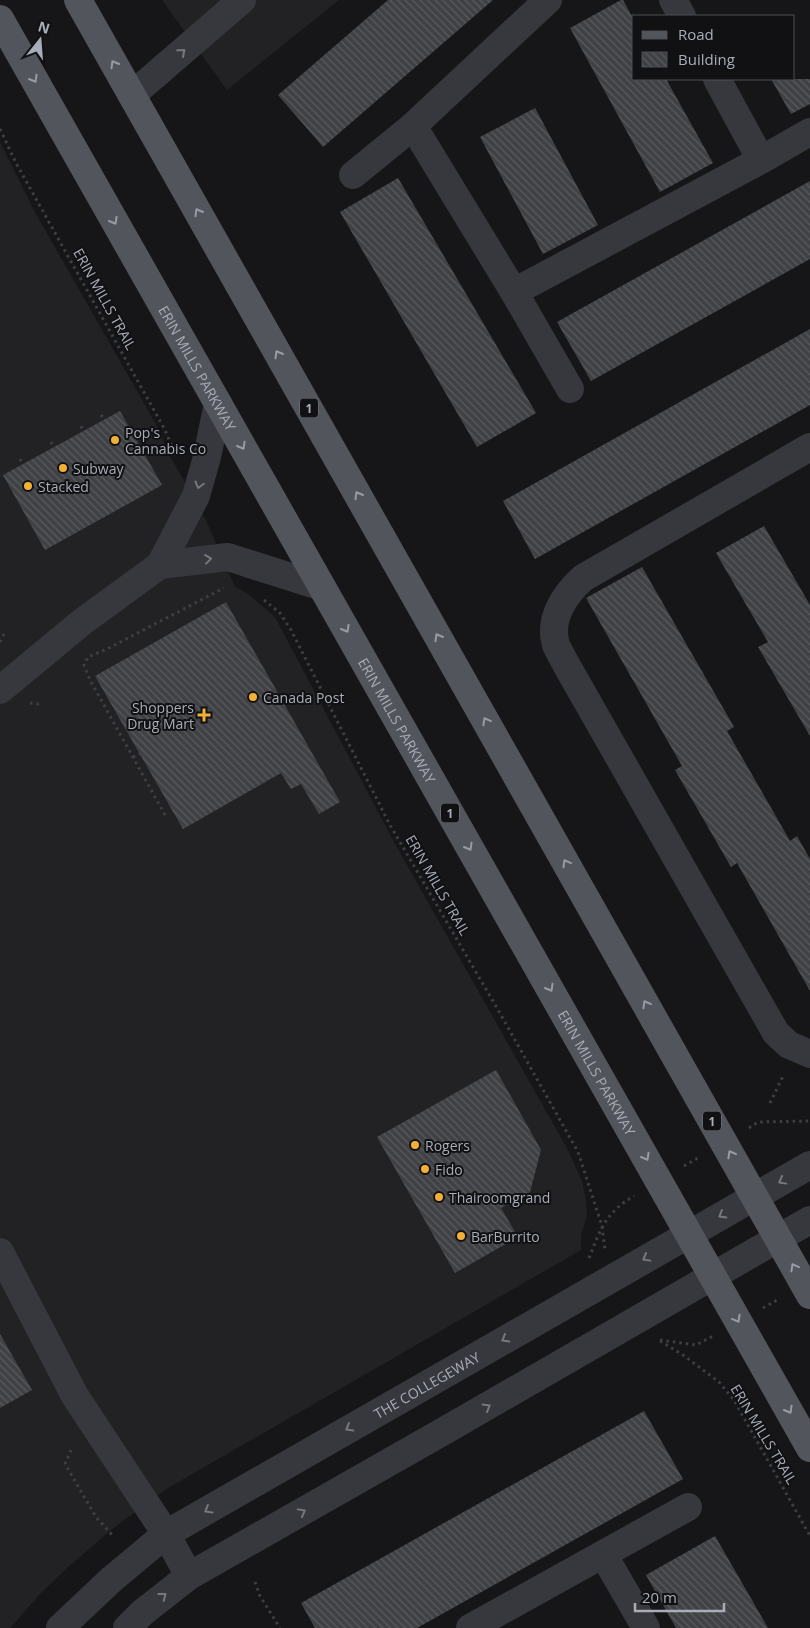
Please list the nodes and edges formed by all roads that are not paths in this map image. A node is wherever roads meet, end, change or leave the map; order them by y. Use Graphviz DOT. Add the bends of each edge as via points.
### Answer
graph roads {
  1 [pos="78,0"];
  2 [pos="242,0"];
  3 [pos="548,0"];
  4 [pos="673,0"];
  5 [pos="681,15"];
  6 [pos="0,19"];
  7 [pos="717,80"];
  8 [pos="132,95"];
  9 [pos="413,126"];
  10 [pos="810,132"];
  11 [pos="761,160"];
  12 [pos="353,175"];
  13 [pos="514,292"];
  14 [pos="570,389"];
  15 [pos="218,404"];
  16 [pos="808,452"];
  17 [pos="160,565"];
  18 [pos="322,587"];
  19 [pos="0,690"];
  20 [pos="810,1054"];
  21 [pos="810,1165"];
  22 [pos="754,1196"];
  23 [pos="810,1220"];
  24 [pos="689,1234"];
  25 [pos="778,1238"];
  26 [pos="0,1252"];
  27 [pos="713,1276"];
  28 [pos="810,1295"];
  29 [pos="810,1448"];
  30 [pos="688,1507"];
  31 [pos="166,1534"];
  32 [pos="603,1554"];
  33 [pos="189,1576"];
  34 [pos="60,1628"];
  35 [pos="127,1628"];
  36 [pos="470,1628"];
  37 [pos="646,1628"];
  8 -- 1 [label="main road, 1, one-way"];
  8 -- 2 [label="street, one-way"];
  3 -- 9 [label="street"];
  4 -- 5 [label="street"];
  6 -- 15 [label="main road, ERIN MILLS PARKWAY / 1, one-way"];
  7 -- 11 [label="street"];
  22 -- 8 [label="main road, 1, one-way"];
  9 -- 12 [label="street"];
  9 -- 13 [label="street"];
  10 -- 11 [label="street"];
  11 -- 13 [label="street"];
  13 -- 14 [label="street"];
  15 -- 17 [label="street, one-way" via="196,496"];
  15 -- 18 [label="main road, ERIN MILLS PARKWAY / 1, one-way"];
  16 -- 20 [label="street" via="583,578 564,598 554,629 556,645 567,666 776,1033 789,1045"];
  17 -- 18 [label="street, one-way" via="228,557"];
  17 -- 19 [label="street" via="82,622"];
  18 -- 24 [label="main road, ERIN MILLS PARKWAY / 1, one-way"];
  21 -- 22 [label="street, THE COLLEGEWAY, one-way"];
  22 -- 24 [label="street, THE COLLEGEWAY, one-way"];
  22 -- 25 [label="main road, 1"];
  23 -- 25 [label="street"];
  24 -- 27 [label="main road, ERIN MILLS PARKWAY / 1"];
  24 -- 31 [label="street, THE COLLEGEWAY, one-way"];
  25 -- 27 [label="street"];
  28 -- 25 [label="main road, 1, one-way"];
  26 -- 31 [label="street" via="75,1396"];
  27 -- 29 [label="main road, ERIN MILLS PARKWAY / 1, one-way"];
  33 -- 27 [label="street, one-way"];
  30 -- 32 [label="street"];
  31 -- 33 [label="street"];
  31 -- 34 [label="street, THE COLLEGEWAY"];
  32 -- 36 [label="street"];
  32 -- 37 [label="street"];
  35 -- 33 [label="street, one-way"];
}
